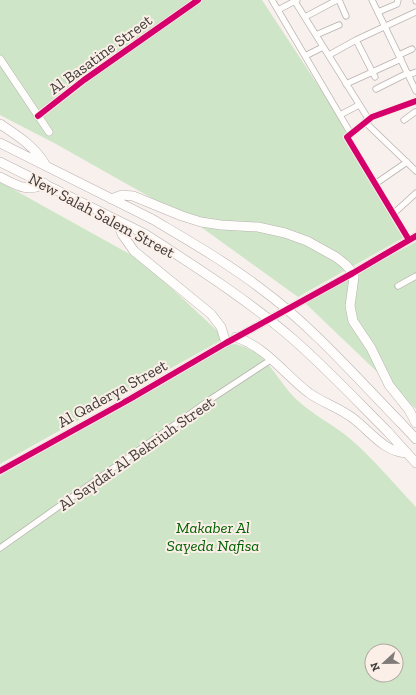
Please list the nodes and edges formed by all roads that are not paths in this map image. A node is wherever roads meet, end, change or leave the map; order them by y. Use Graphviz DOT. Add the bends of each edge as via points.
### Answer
graph roads {
  1 [pos="198,0"];
  2 [pos="272,0"];
  3 [pos="296,0"];
  4 [pos="338,0"];
  5 [pos="372,0"];
  6 [pos="398,0"];
  7 [pos="278,10"];
  8 [pos="378,12"];
  9 [pos="416,12"];
  10 [pos="346,16"];
  11 [pos="305,17"];
  12 [pos="339,25"];
  13 [pos="386,27"];
  14 [pos="316,35"];
  15 [pos="356,40"];
  16 [pos="323,47"];
  17 [pos="412,50"];
  18 [pos="329,55"];
  19 [pos="305,56"];
  20 [pos="400,57"];
  21 [pos="0,59"];
  22 [pos="416,72"];
  23 [pos="374,74"];
  24 [pos="408,74"];
  25 [pos="346,84"];
  26 [pos="376,89"];
  27 [pos="416,91"];
  28 [pos="416,101"];
  29 [pos="409,103"];
  30 [pos="360,105"];
  31 [pos="416,113"];
  32 [pos="340,114"];
  33 [pos="38,116"];
  34 [pos="404,120"];
  35 [pos="367,121"];
  36 [pos="0,124"];
  37 [pos="49,132"];
  38 [pos="349,136"];
  39 [pos="0,142"];
  40 [pos="0,162"];
  41 [pos="407,162"];
  42 [pos="46,166"];
  43 [pos="415,168"];
  44 [pos="0,177"];
  45 [pos="44,183"];
  46 [pos="375,184"];
  47 [pos="416,192"];
  48 [pos="111,199"];
  49 [pos="393,214"];
  50 [pos="116,220"];
  51 [pos="416,236"];
  52 [pos="409,240"];
  53 [pos="353,273"];
  54 [pos="416,276"];
  55 [pos="398,286"];
  56 [pos="236,337"];
  57 [pos="226,343"];
  58 [pos="272,359"];
  59 [pos="416,423"];
  60 [pos="416,439"];
  61 [pos="407,453"];
  62 [pos="416,463"];
  63 [pos="0,471"];
  64 [pos="0,548"];
  1 -- 33 [label="street, Al Basatine Street" via="84,80"];
  2 -- 7 [label="street"];
  3 -- 7 [label="street"];
  3 -- 11 [label="street"];
  4 -- 10 [label="street"];
  4 -- 11 [label="street"];
  5 -- 8 [label="street"];
  6 -- 8 [label="street" via="396,5"];
  7 -- 19 [label="street"];
  8 -- 13 [label="street"];
  9 -- 13 [label="street"];
  11 -- 14 [label="street"];
  12 -- 14 [label="street"];
  13 -- 15 [label="street"];
  13 -- 20 [label="street"];
  14 -- 16 [label="street"];
  15 -- 18 [label="street"];
  15 -- 23 [label="street"];
  16 -- 18 [label="street"];
  16 -- 19 [label="street"];
  17 -- 20 [label="street"];
  18 -- 25 [label="street"];
  19 -- 32 [label="street"];
  20 -- 23 [label="street"];
  20 -- 24 [label="street"];
  21 -- 33 [label="street"];
  22 -- 24 [label="street"];
  23 -- 25 [label="street"];
  24 -- 26 [label="street"];
  24 -- 27 [label="street"];
  25 -- 30 [label="street"];
  28 -- 29 [label="street"];
  29 -- 31 [label="street"];
  29 -- 35 [label="street"];
  30 -- 32 [label="street"];
  30 -- 35 [label="street"];
  31 -- 34 [label="street"];
  32 -- 38 [label="street"];
  33 -- 37 [label="street"];
  35 -- 38 [label="street"];
  35 -- 41 [label="street"];
  36 -- 42 [label="highway" via="31,146"];
  38 -- 46 [label="street"];
  39 -- 42 [label="highway, New Salah Salem Street"];
  40 -- 45 [label="highway, New Salah Salem Street"];
  41 -- 43 [label="street"];
  41 -- 46 [label="street"];
  42 -- 48 [label="highway, New Salah Salem Street"];
  44 -- 45 [label="highway" via="27,188"];
  45 -- 50 [label="highway, New Salah Salem Street"];
  46 -- 49 [label="street"];
  47 -- 49 [label="street"];
  48 -- 53 [label="highway" via="122,195 133,196 201,222 258,227 285,233 327,252"];
  48 -- 60 [label="highway, New Salah Salem Street, bridge" via="204,250 261,289 320,340"];
  49 -- 52 [label="street"];
  50 -- 57 [label="highway" via="134,251 211,314 221,327"];
  50 -- 61 [label="highway, New Salah Salem Street, bridge" via="145,234 232,291 273,323 312,356"];
  51 -- 52 [label="street, Al Qaderya Street"];
  52 -- 53 [label="street, Al Qaderya Street"];
  53 -- 56 [label="street, Al Qaderya Street"];
  53 -- 59 [label="highway" via="351,316 371,348 386,380"];
  54 -- 55 [label="street"];
  56 -- 57 [label="street, Al Qaderya Street"];
  56 -- 58 [label="highway" via="255,346"];
  57 -- 63 [label="street, Al Qaderya Street"];
  58 -- 61 [label="highway" via="303,388 347,414 383,444 392,450"];
  58 -- 64 [label="street, Al Saydat Al Bekriuh Street"];
  61 -- 62 [label="highway, New Salah Salem Street"];
}
